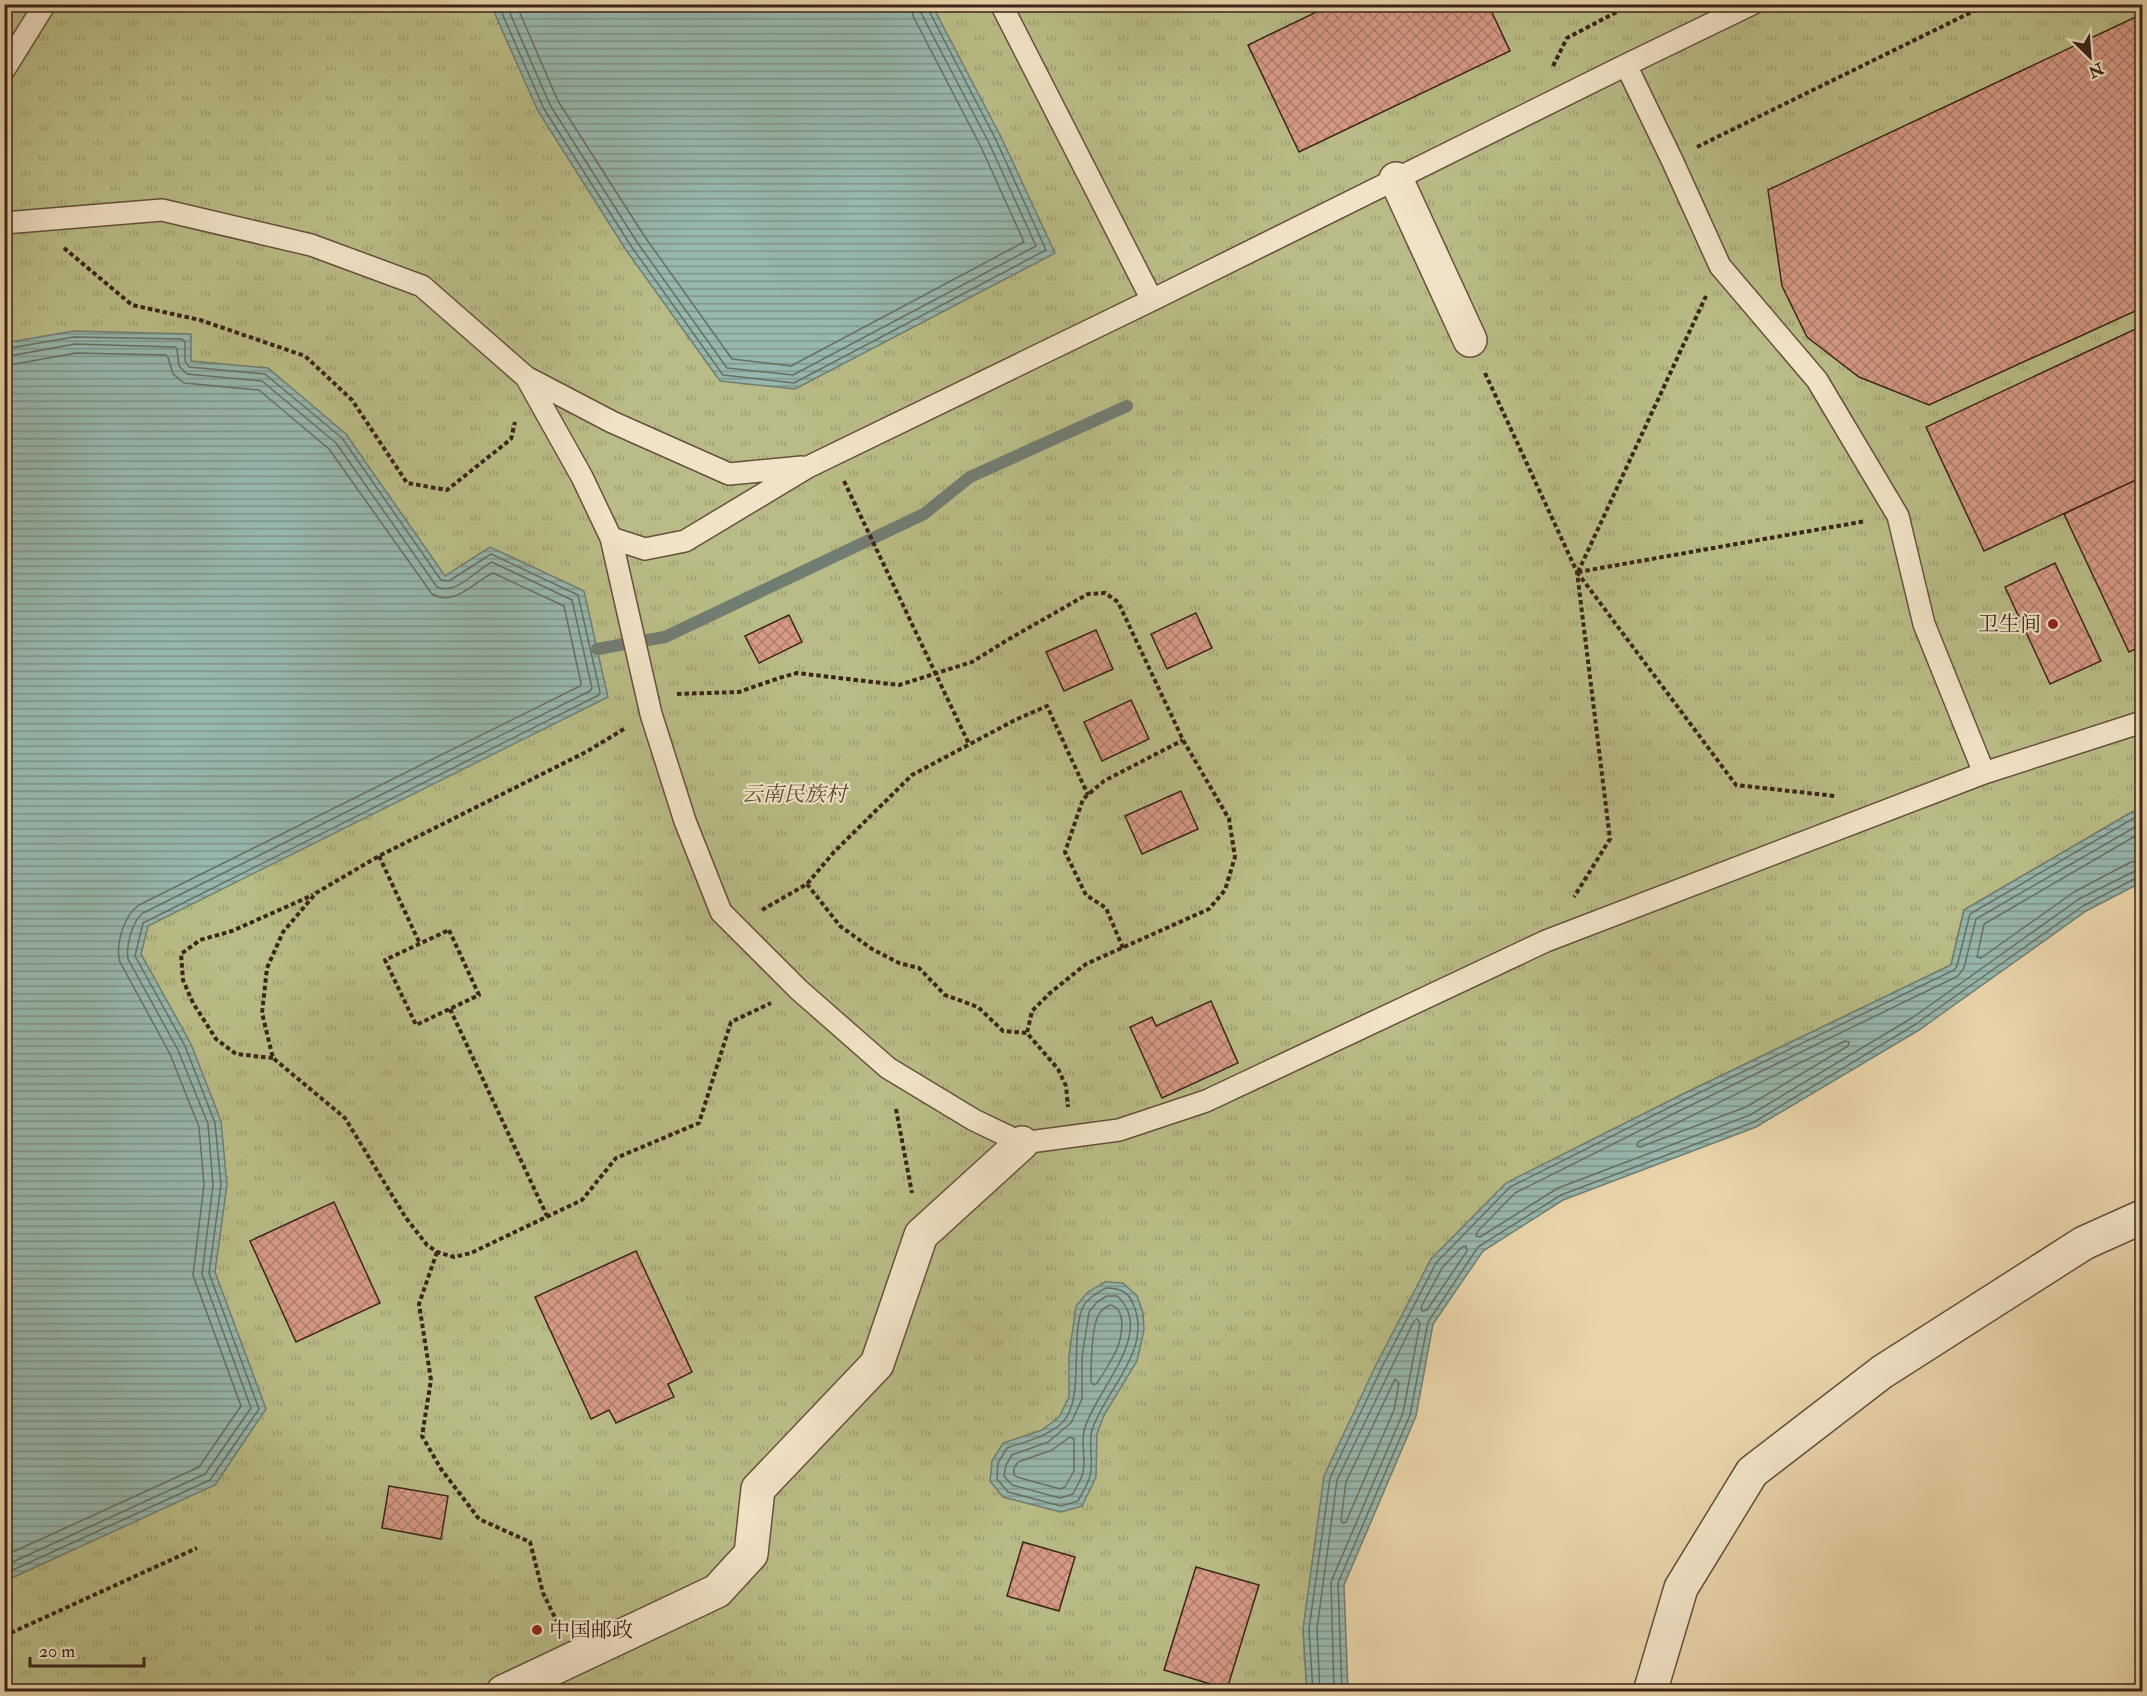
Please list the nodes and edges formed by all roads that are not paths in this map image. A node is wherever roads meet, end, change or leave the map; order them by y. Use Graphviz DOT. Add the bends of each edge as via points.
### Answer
graph roads {
  1 [pos="45,4"];
  2 [pos="1001,4"];
  3 [pos="1752,4"];
  4 [pos="1626,65"];
  5 [pos="4,70"];
  6 [pos="1396,179"];
  7 [pos="4,223"];
  8 [pos="1152,300"];
  9 [pos="1470,340"];
  10 [pos="526,377"];
  11 [pos="808,467"];
  12 [pos="611,538"];
  13 [pos="2142,722"];
  14 [pos="1984,773"];
  15 [pos="1022,1143"];
  16 [pos="2142,1217"];
  17 [pos="503,1692"];
  18 [pos="1650,1692"];
  1 -- 5 [label="lane"];
  2 -- 8 [label="lane"];
  3 -- 4 [label="lane"];
  4 -- 6 [label="lane"];
  4 -- 14 [label="lane" via="1719,266 1817,380 1899,516 1924,624"];
  6 -- 8 [label="lane"];
  6 -- 9 [label="street"];
  7 -- 10 [label="lane" via="162,210 311,245 422,286"];
  8 -- 11 [label="lane"];
  10 -- 11 [label="lane" via="612,422 729,474"];
  10 -- 12 [label="lane"];
  11 -- 12 [label="lane" via="685,541 645,549"];
  12 -- 15 [label="lane" via="648,703 685,821 721,912 799,990 888,1068 974,1120"];
  13 -- 14 [label="lane"];
  14 -- 15 [label="lane" via="1546,940 1206,1101 1119,1130"];
  15 -- 17 [label="street" via="921,1235 877,1364 758,1489 751,1554 717,1592"];
  16 -- 18 [label="street" via="2085,1243 1882,1372 1752,1472 1681,1588"];
}
